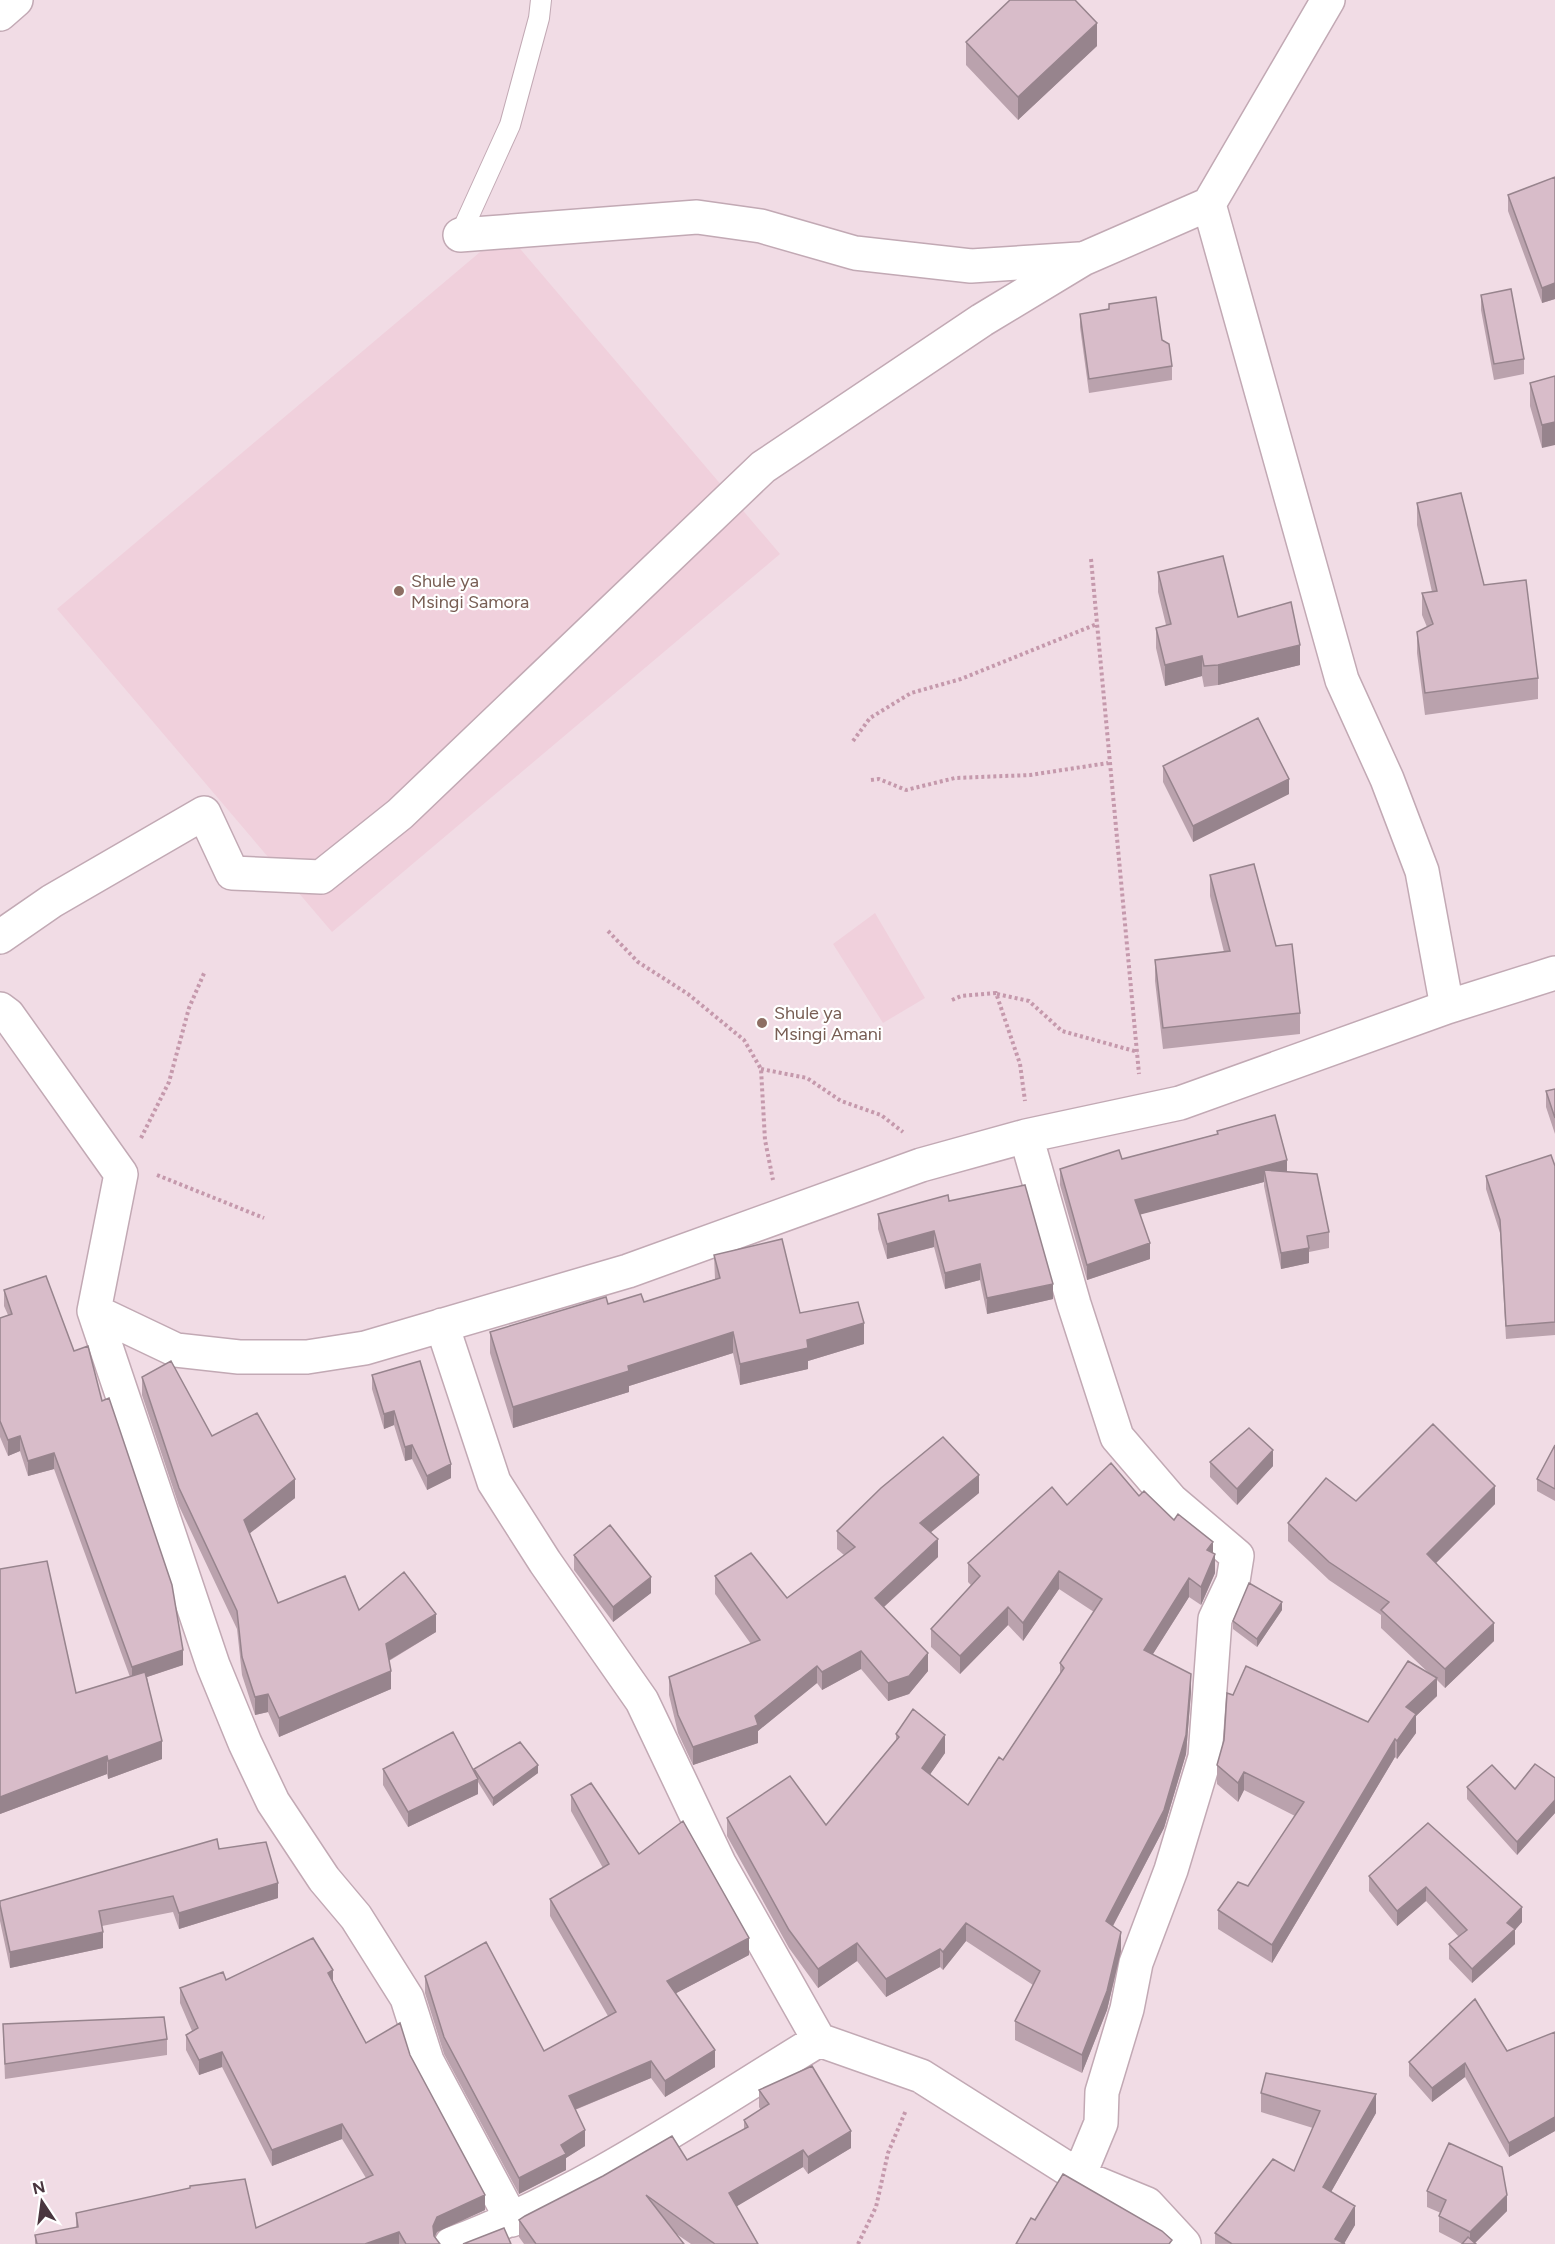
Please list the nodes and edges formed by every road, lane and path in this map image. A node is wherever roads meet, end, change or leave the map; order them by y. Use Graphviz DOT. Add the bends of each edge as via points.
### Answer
graph roads {
  1 [pos="16,0"];
  2 [pos="541,0"];
  3 [pos="1328,0"];
  4 [pos="0,14"];
  5 [pos="1209,204"];
  6 [pos="460,235"];
  7 [pos="1083,259"];
  8 [pos="1090,559"];
  9 [pos="1096,624"];
  10 [pos="853,741"];
  11 [pos="1108,763"];
  12 [pos="871,780"];
  13 [pos="608,931"];
  14 [pos="0,937"];
  15 [pos="205,971"];
  16 [pos="1555,973"];
  17 [pos="996,993"];
  18 [pos="952,1000"];
  19 [pos="1447,1007"];
  20 [pos="0,1009"];
  21 [pos="1138,1052"];
  22 [pos="761,1069"];
  23 [pos="1142,1111"];
  24 [pos="1026,1121"];
  25 [pos="139,1143"];
  26 [pos="921,1165"];
  27 [pos="149,1172"];
  28 [pos="773,1181"];
  29 [pos="264,1218"];
  30 [pos="94,1311"];
  31 [pos="442,1325"];
  32 [pos="819,2040"];
  33 [pos="921,2076"];
  34 [pos="1079,2176"];
  35 [pos="512,2220"];
  36 [pos="451,2244"];
  37 [pos="858,2244"];
  38 [pos="1184,2244"];
  1 -- 4 [label="street"];
  2 -- 6 [label="lane" via="510,125"];
  3 -- 5 [label="street"];
  5 -- 7 [label="street"];
  5 -- 19 [label="street" via="1342,680 1387,779 1422,871"];
  6 -- 7 [label="street" via="697,217 761,226 855,253 971,266"];
  7 -- 14 [label="street" via="982,320 763,467 400,814 321,877 232,873 204,813 52,901"];
  8 -- 9 [label="path"];
  9 -- 10 [label="path" via="961,679 911,693 870,718"];
  9 -- 11 [label="path"];
  11 -- 12 [label="path" via="1030,775 956,778 906,790 879,779"];
  11 -- 21 [label="path"];
  13 -- 22 [label="path" via="638,962 688,994 744,1041"];
  15 -- 25 [label="path" via="189,1008 169,1082"];
  16 -- 19 [label="street"];
  17 -- 18 [label="path"];
  17 -- 21 [label="path" via="1029,1001 1062,1031"];
  17 -- 24 [label="path" via="1020,1064"];
  19 -- 23 [label="street" via="1180,1103"];
  20 -- 30 [label="street" via="121,1174"];
  21 -- 23 [label="path"];
  22 -- 26 [label="path" via="807,1078 841,1101 881,1115 914,1140"];
  22 -- 28 [label="path" via="765,1140"];
  23 -- 24 [label="street"];
  24 -- 26 [label="street"];
  24 -- 34 [label="street" via="1074,1304 1117,1437 1171,1500 1237,1556 1233,1581 1215,1619 1205,1757 1171,1870 1136,1964 1102,2092 1101,2122"];
  26 -- 31 [label="street" via="628,1271"];
  27 -- 29 [label="path"];
  30 -- 31 [label="street" via="176,1350 239,1357 319,1355 365,1348"];
  30 -- 35 [label="street" via="213,1665 245,1743 273,1802 324,1879 356,1917 408,1998 427,2061"];
  31 -- 32 [label="street" via="494,1482 642,1701 719,1863"];
  32 -- 33 [label="street"];
  32 -- 35 [label="street" via="643,2151"];
  33 -- 34 [label="street"];
  33 -- 37 [label="path" via="888,2153 876,2207"];
  34 -- 38 [label="street" via="1147,2204"];
  35 -- 36 [label="street"];
}
